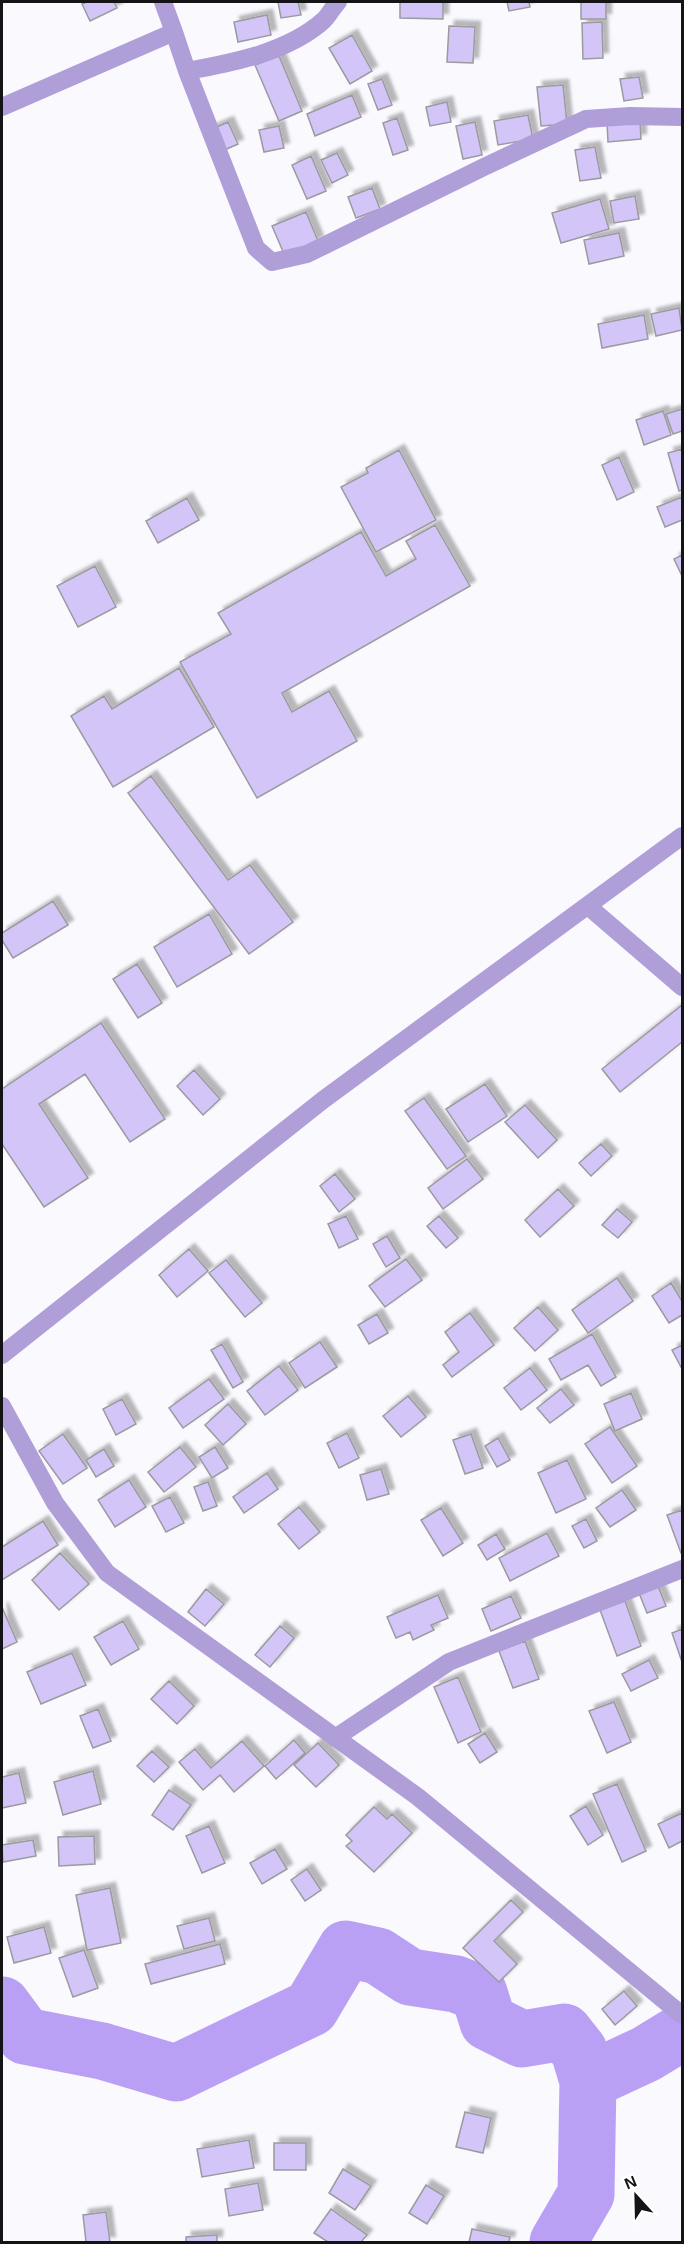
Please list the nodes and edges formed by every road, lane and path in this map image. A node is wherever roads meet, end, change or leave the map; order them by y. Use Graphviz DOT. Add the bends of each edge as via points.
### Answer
graph roads {
  1 [pos="163,2"];
  2 [pos="338,2"];
  3 [pos="174,32"];
  4 [pos="187,71"];
  5 [pos="2,107"];
  6 [pos="682,117"];
  7 [pos="682,836"];
  8 [pos="589,907"];
  9 [pos="682,987"];
  10 [pos="2,1355"];
  11 [pos="2,1406"];
  12 [pos="682,1569"];
  13 [pos="335,1738"];
  14 [pos="682,2015"];
  1 -- 3 [label="street"];
  2 -- 4 [label="street" via="324,20 286,45 231,63"];
  3 -- 4 [label="street"];
  3 -- 5 [label="street"];
  4 -- 6 [label="street" via="256,248 272,262 307,254 586,119"];
  7 -- 8 [label="street"];
  8 -- 9 [label="street"];
  8 -- 10 [label="street" via="323,1100"];
  11 -- 13 [label="street" via="55,1503 107,1574"];
  12 -- 13 [label="street" via="449,1662"];
  13 -- 14 [label="street" via="418,1797"];
}
